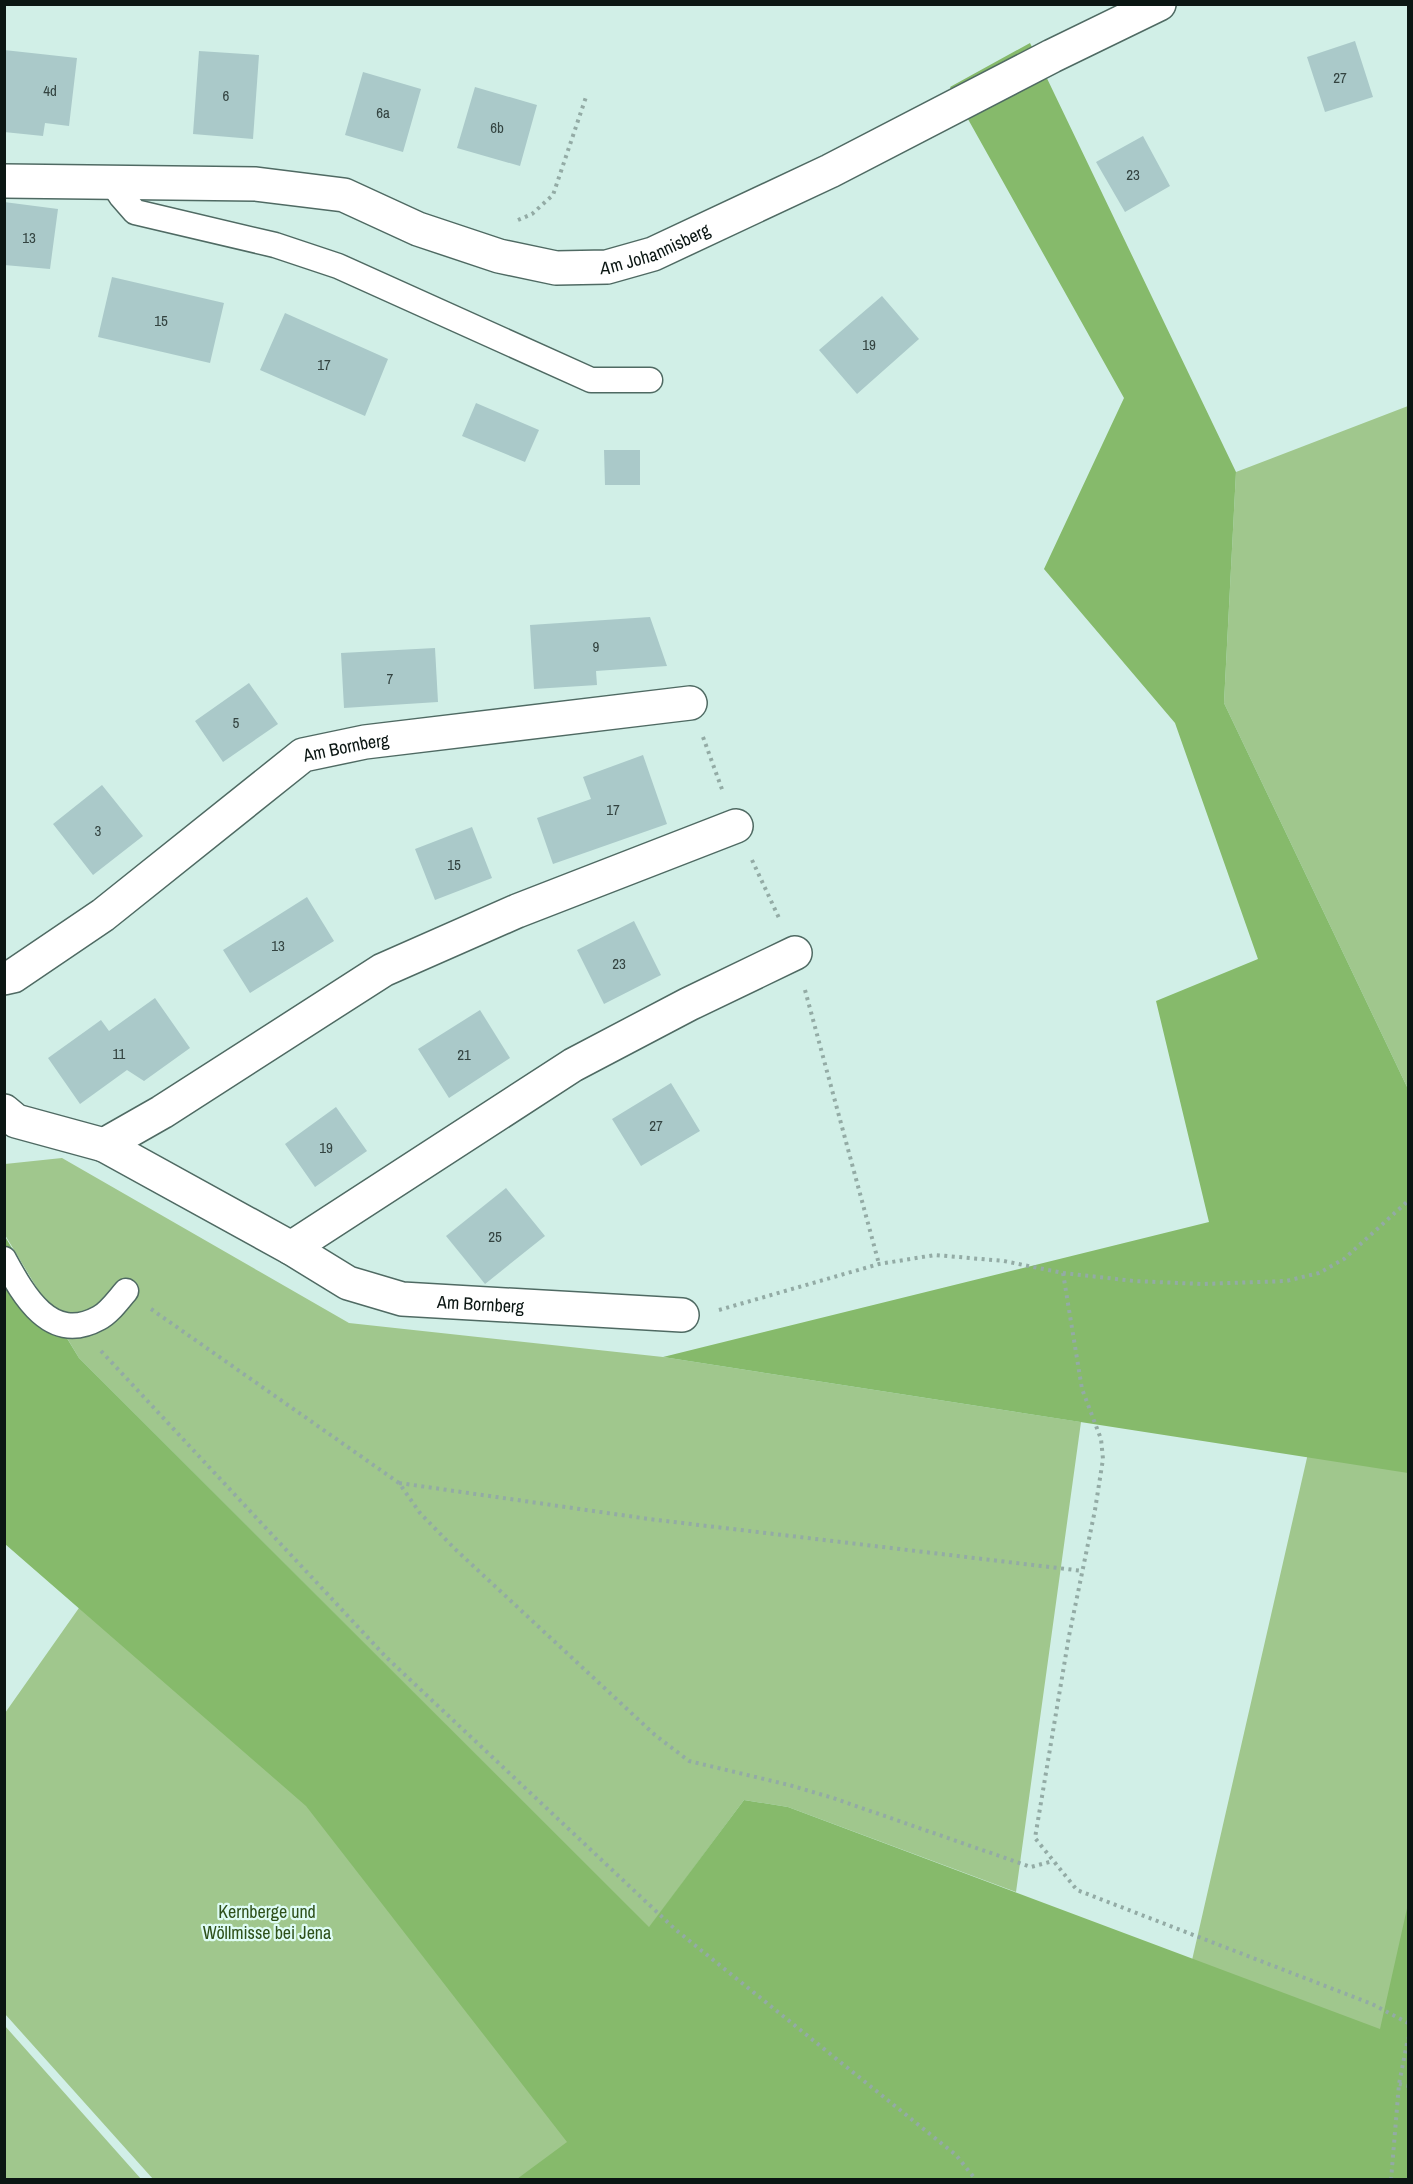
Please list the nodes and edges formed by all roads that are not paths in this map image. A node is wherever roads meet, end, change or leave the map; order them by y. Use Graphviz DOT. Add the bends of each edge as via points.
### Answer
graph roads {
  1 [pos="1159,4"];
  2 [pos="4,181"];
  3 [pos="111,181"];
  4 [pos="650,380"];
  5 [pos="690,703"];
  6 [pos="736,826"];
  7 [pos="795,953"];
  8 [pos="4,978"];
  9 [pos="4,1111"];
  10 [pos="104,1145"];
  11 [pos="291,1248"];
  12 [pos="4,1259"];
  13 [pos="126,1292"];
  14 [pos="682,1315"];
  1 -- 3 [label="street, Am Johannisberg" via="830,171 653,254 606,267 556,268 499,256 418,229 344,195 256,184"];
  2 -- 3 [label="street, Am Johannisberg"];
  3 -- 4 [label="lane" via="135,212 275,245 338,266 591,380"];
  5 -- 8 [label="street, Am Bornberg" via="365,742 303,755 103,915 13,976"];
  6 -- 10 [label="street" via="517,910 384,970"];
  7 -- 11 [label="street" via="573,1065"];
  9 -- 10 [label="street, Am Bornberg" via="16,1121"];
  10 -- 11 [label="street, Am Bornberg"];
  11 -- 14 [label="street, Am Bornberg" via="348,1283 402,1299"];
  12 -- 13 [label="lane" via="23,1293 43,1316 64,1324 80,1325 100,1318"];
}
